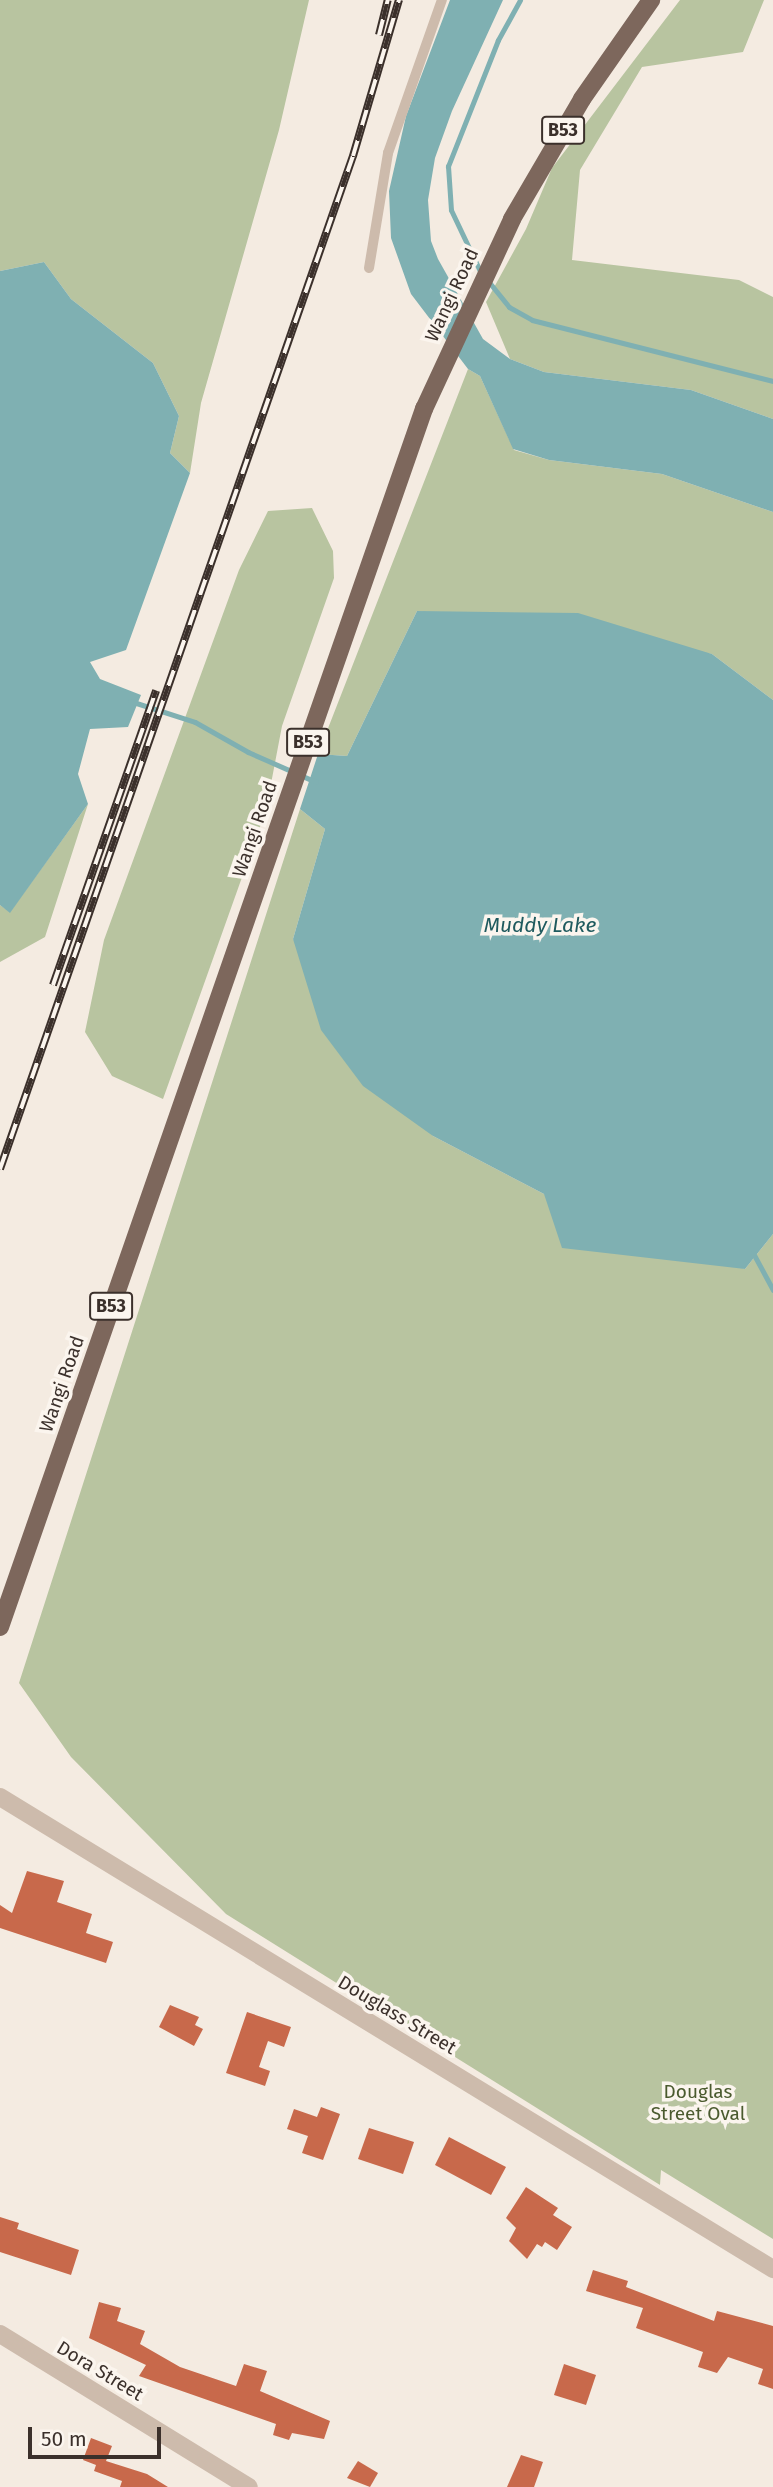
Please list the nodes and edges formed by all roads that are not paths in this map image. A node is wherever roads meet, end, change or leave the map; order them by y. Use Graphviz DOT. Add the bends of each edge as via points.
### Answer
graph roads {
  1 [pos="442,0"];
  2 [pos="651,0"];
  3 [pos="369,268"];
  4 [pos="0,1627"];
  5 [pos="0,1797"];
  6 [pos="773,2269"];
  7 [pos="0,2334"];
  8 [pos="249,2487"];
  1 -- 3 [label="lane" via="388,153"];
  2 -- 4 [label="main road, Wangi Road / B53" via="562,132 487,268 434,385"];
  5 -- 6 [label="street, Douglass Street"];
  7 -- 8 [label="street, Dora Street"];
}
